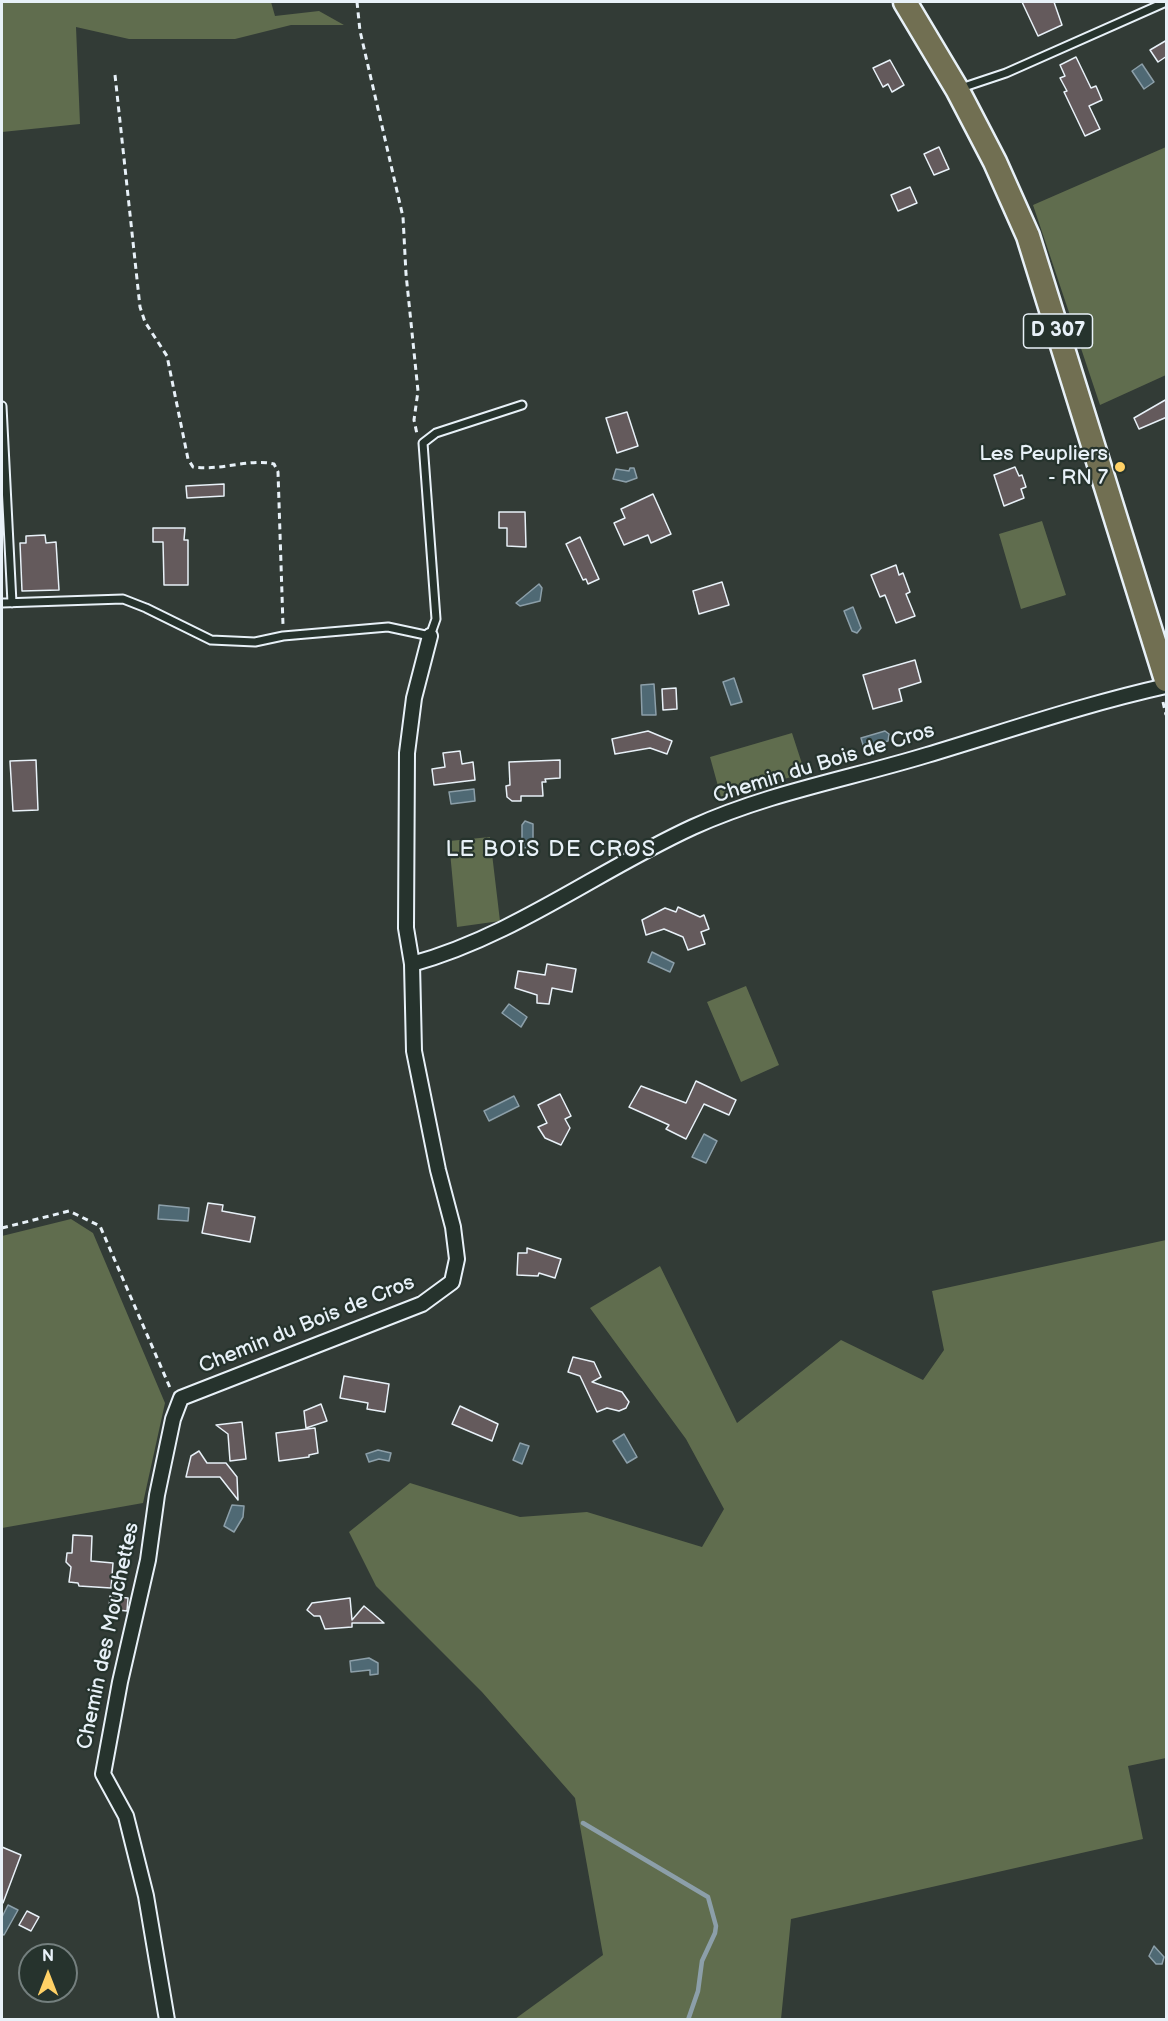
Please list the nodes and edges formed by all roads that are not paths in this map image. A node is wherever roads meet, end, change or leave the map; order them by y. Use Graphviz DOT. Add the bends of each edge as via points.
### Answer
graph roads {
  1 [pos="905,2"];
  2 [pos="1167,3"];
  3 [pos="952,91"];
  4 [pos="522,405"];
  5 [pos="2,406"];
  6 [pos="2,603"];
  7 [pos="12,603"];
  8 [pos="430,636"];
  9 [pos="1167,680"];
  10 [pos="1167,686"];
  11 [pos="412,964"];
  12 [pos="181,1398"];
  13 [pos="167,2019"];
  1 -- 3 [label="main road, D 307"];
  2 -- 3 [label="lane" via="1006,73"];
  3 -- 9 [label="main road, D 307" via="1004,180 1028,236"];
  4 -- 8 [label="lane, Chemin du Bois de Cros" via="436,433 423,443 436,619"];
  5 -- 7 [label="lane"];
  6 -- 7 [label="lane"];
  7 -- 8 [label="lane" via="123,599 211,640 255,642 388,627"];
  8 -- 11 [label="street, Chemin du Bois de Cros" via="414,698 406,764 406,928"];
  10 -- 11 [label="street, Chemin du Bois de Cros" via="1047,717 749,806 692,828 502,931 453,953"];
  11 -- 12 [label="street, Chemin du Bois de Cros" via="414,1051 453,1227 457,1259 452,1282 422,1304"];
  12 -- 13 [label="street, Chemin des Mouchettes" via="170,1429 148,1560 103,1774 126,1816 146,1896"];
}
